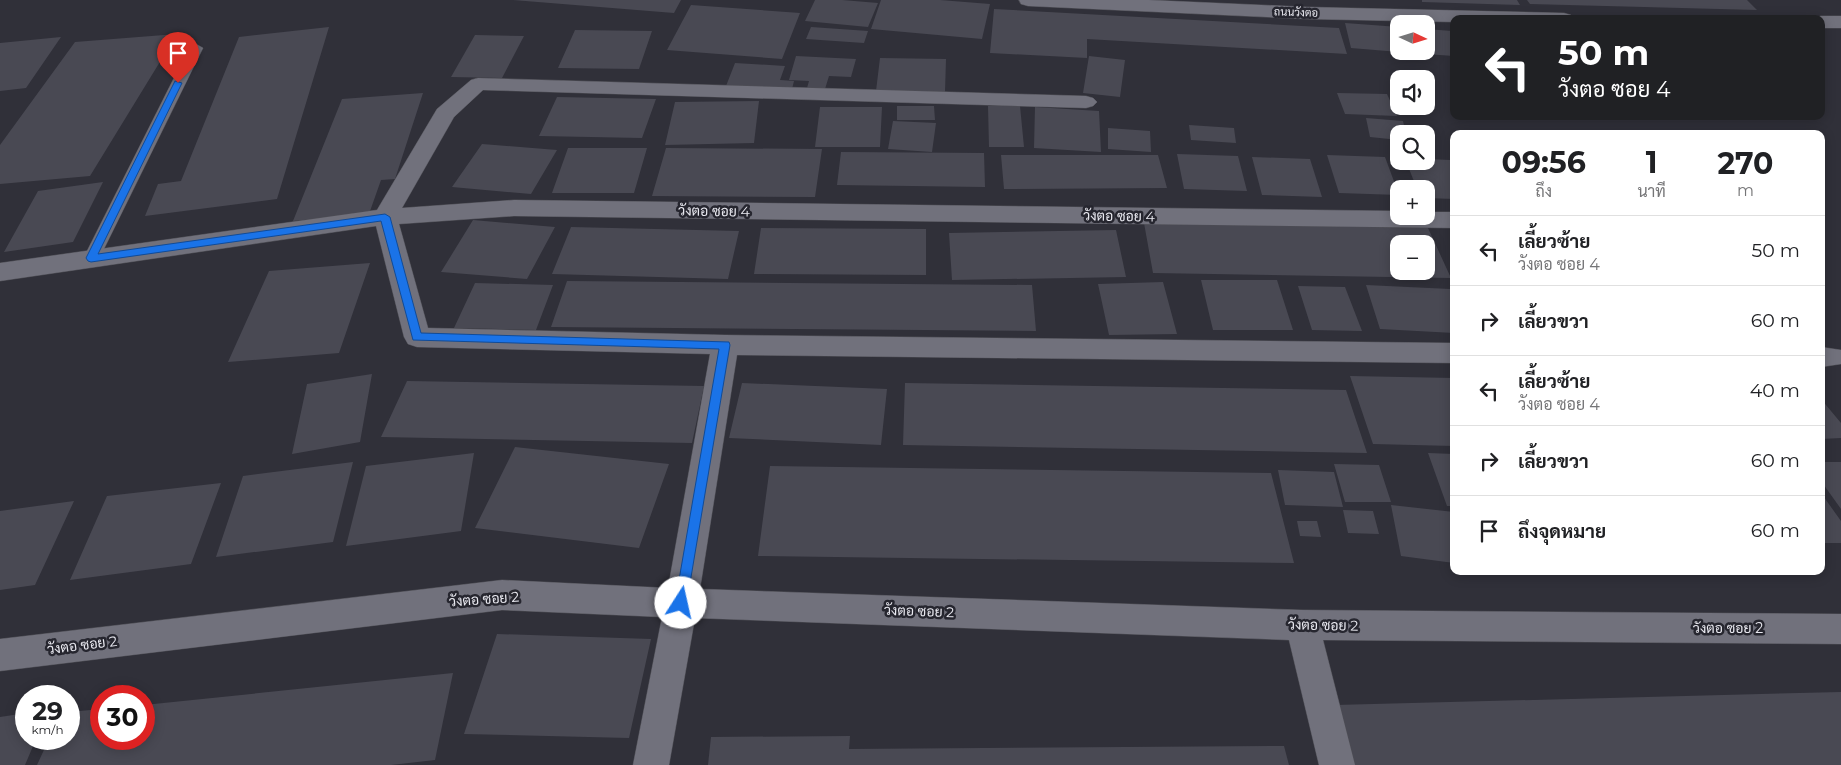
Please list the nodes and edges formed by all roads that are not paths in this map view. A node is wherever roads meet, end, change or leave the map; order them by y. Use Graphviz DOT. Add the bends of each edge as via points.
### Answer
graph roads {
  1 [pos="1028,0"];
  2 [pos="1450,16"];
  3 [pos="1825,22"];
  4 [pos="1841,22"];
  5 [pos="196,48"];
  6 [pos="1086,102"];
  7 [pos="385,217"];
  8 [pos="1443,220"];
  9 [pos="91,258"];
  10 [pos="0,272"];
  11 [pos="725,345"];
  12 [pos="1450,353"];
  13 [pos="681,603"];
  14 [pos="1302,625"];
  15 [pos="1841,629"];
  16 [pos="0,655"];
  17 [pos="650,765"];
  18 [pos="1337,765"];
  1 -- 2 [label="street, ถนนวังตอ"];
  3 -- 4 [label="street"];
  5 -- 9 [label="lane"];
  6 -- 7 [label="street" via="478,84 445,114"];
  7 -- 8 [label="street, วังตอ ซอย 4" via="514,208"];
  7 -- 9 [label="street, วังตอ ซอย 4"];
  7 -- 11 [label="street" via="417,337"];
  9 -- 10 [label="street, วังตอ ซอย 4"];
  11 -- 12 [label="street"];
  11 -- 13 [label="street"];
  13 -- 14 [label="street, วังตอ ซอย 2"];
  13 -- 16 [label="street, วังตอ ซอย 2" via="502,595"];
  13 -- 17 [label="street"];
  14 -- 15 [label="street, วังตอ ซอย 2"];
  14 -- 18 [label="street"];
}
